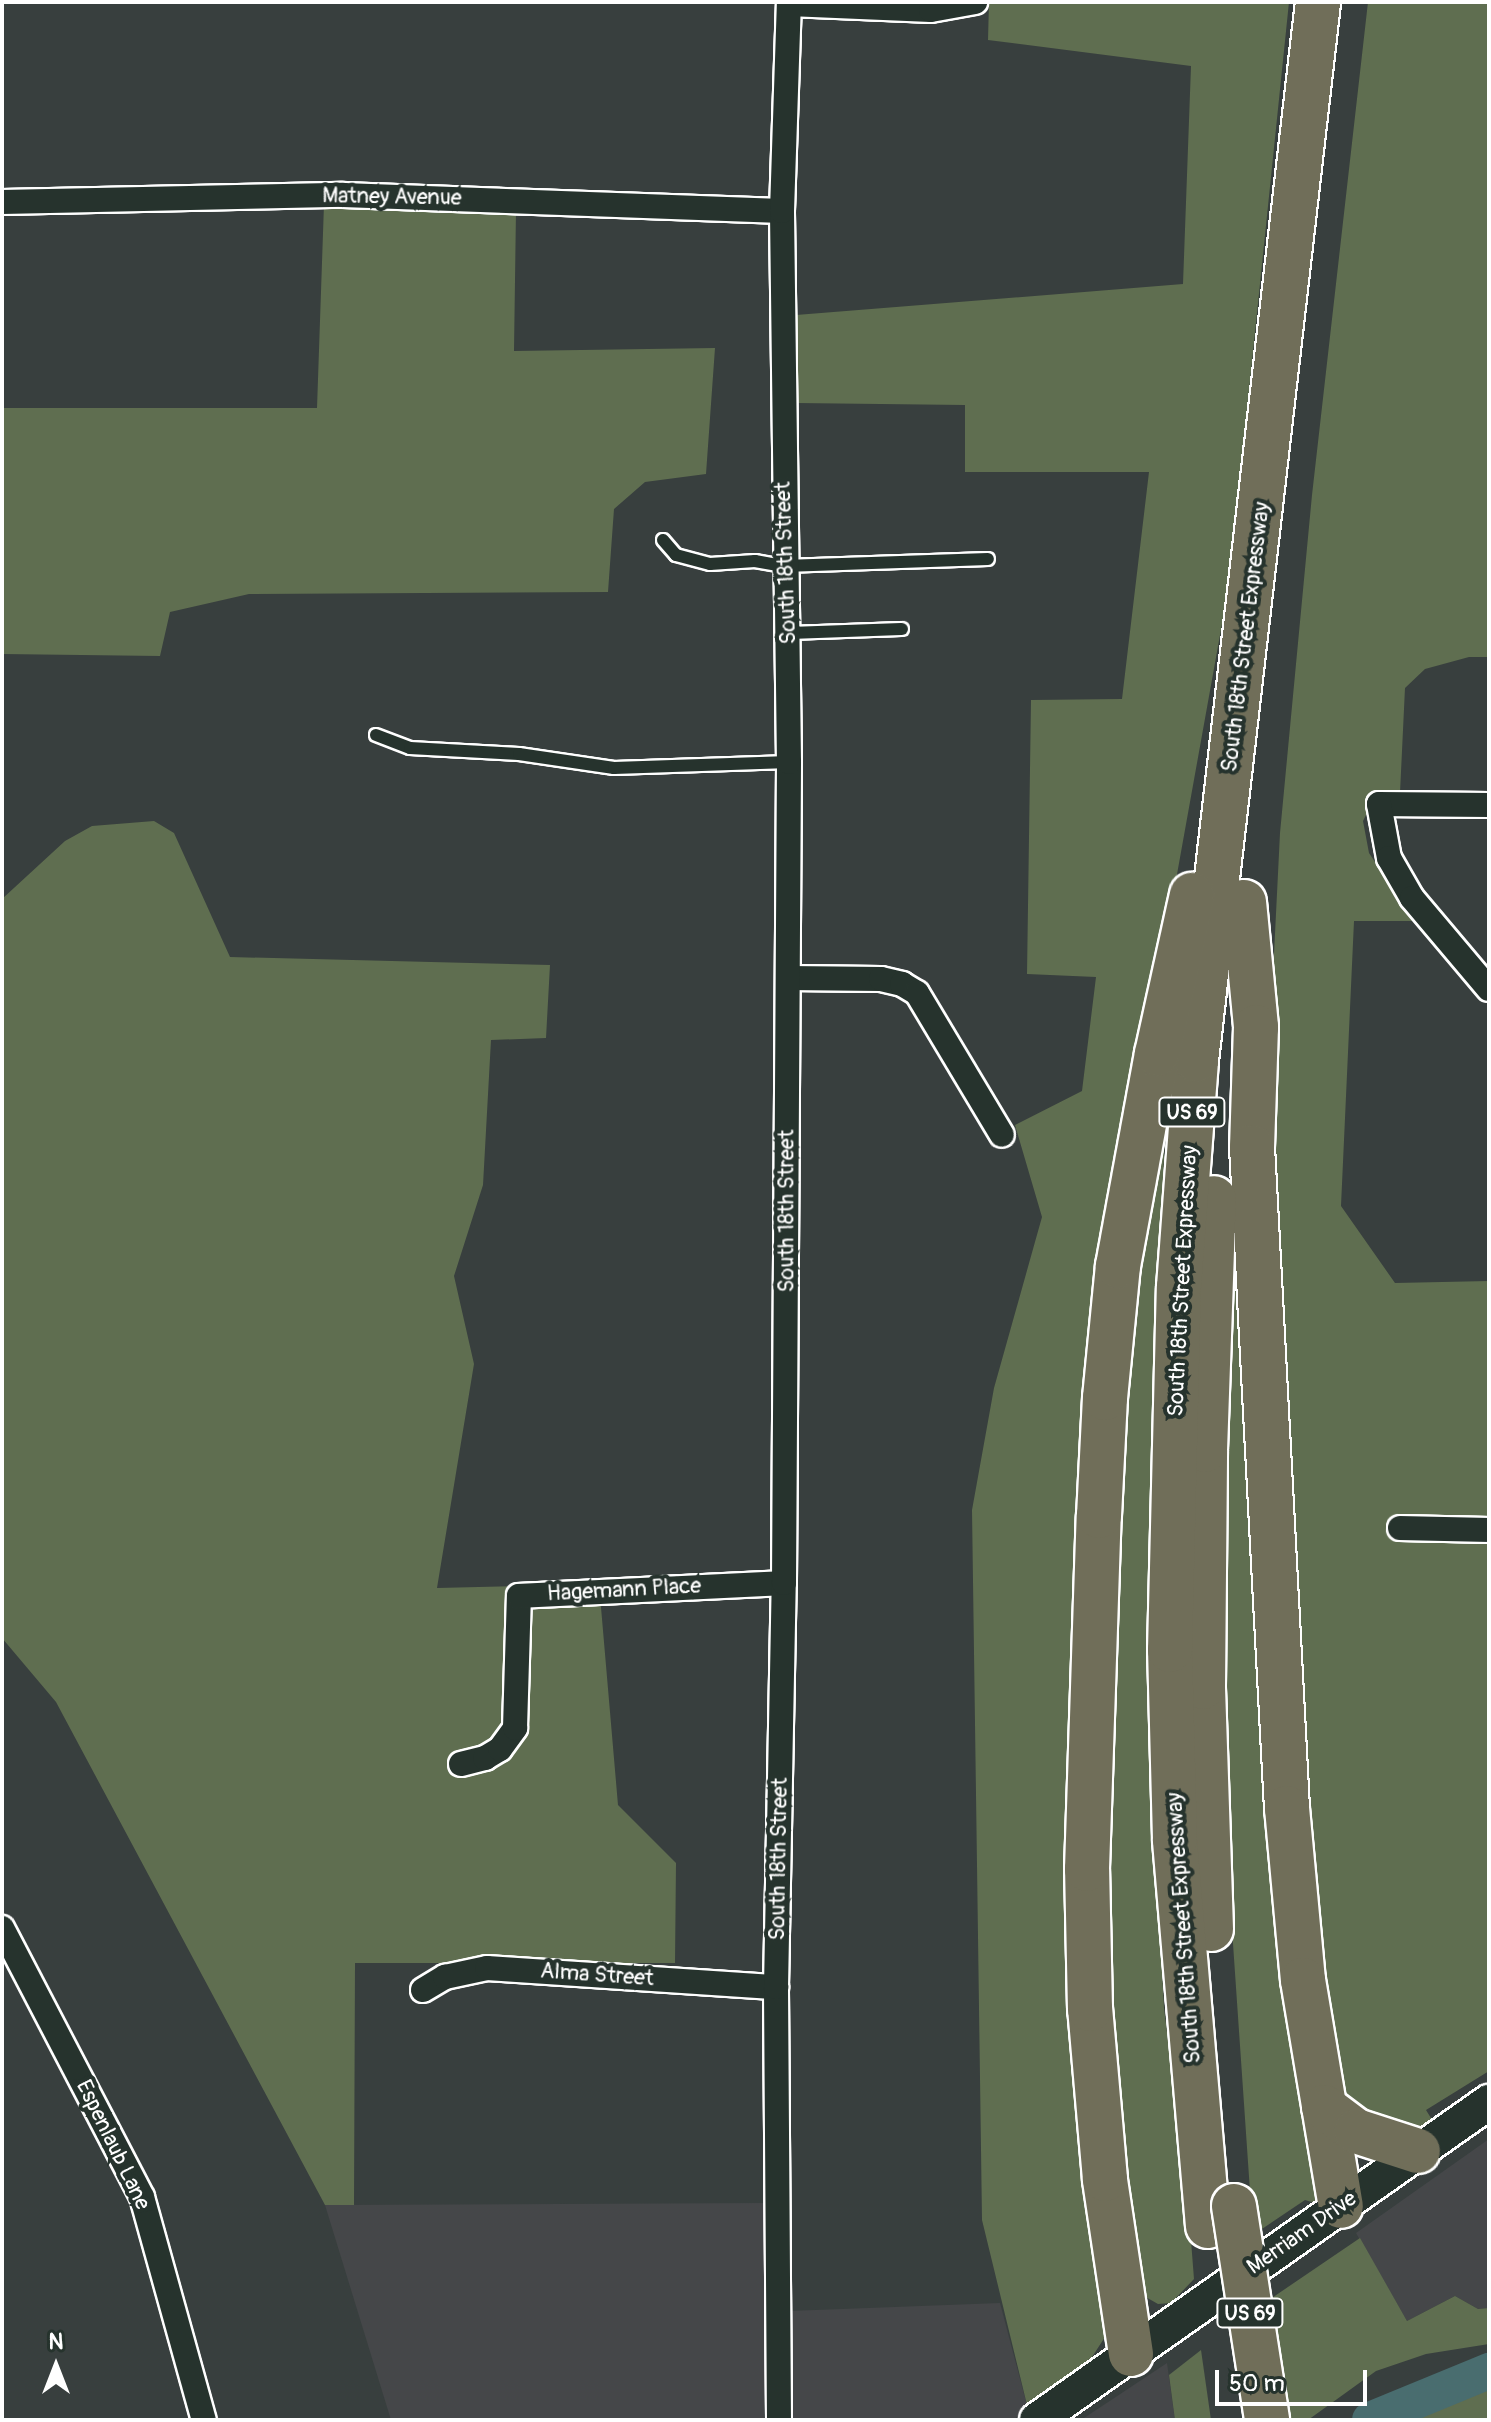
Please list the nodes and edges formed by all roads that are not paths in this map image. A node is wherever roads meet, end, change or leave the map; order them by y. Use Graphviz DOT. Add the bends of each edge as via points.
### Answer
graph roads {
  1 [pos="975,2"];
  2 [pos="1318,2"];
  3 [pos="1346,2"];
  4 [pos="789,3"];
  5 [pos="2,202"];
  6 [pos="782,211"];
  7 [pos="663,540"];
  8 [pos="988,559"];
  9 [pos="784,566"];
  10 [pos="902,629"];
  11 [pos="789,633"];
  12 [pos="376,735"];
  13 [pos="1233,754"];
  14 [pos="789,762"];
  15 [pos="1489,805"];
  16 [pos="1244,902"];
  17 [pos="788,978"];
  18 [pos="1489,989"];
  19 [pos="1002,1135"];
  20 [pos="1400,1528"];
  21 [pos="1489,1530"];
  22 [pos="784,1583"];
  23 [pos="461,1764"];
  24 [pos="2,1928"];
  25 [pos="776,1987"];
  26 [pos="423,1990"];
  27 [pos="1489,2102"];
  28 [pos="1324,2107"];
  29 [pos="1418,2151"];
  30 [pos="1341,2206"];
  31 [pos="1221,2216"];
  32 [pos="1131,2354"];
  33 [pos="204,2420"];
  34 [pos="779,2420"];
  35 [pos="1037,2420"];
  36 [pos="1237,2420"];
  37 [pos="1267,2420"];
  1 -- 4 [label="street" via="931,10"];
  2 -- 13 [label="highway, South 18th Street Expressway / US 69"];
  3 -- 16 [label="highway, South 18th Street Expressway / US 69"];
  4 -- 6 [label="street, South 18th Street"];
  5 -- 6 [label="street, Matney Avenue" via="343,195"];
  6 -- 9 [label="street, South 18th Street"];
  7 -- 9 [label="lane" via="676,555 696,562"];
  8 -- 9 [label="lane"];
  9 -- 11 [label="street, South 18th Street"];
  10 -- 11 [label="lane"];
  11 -- 14 [label="street, South 18th Street"];
  12 -- 14 [label="lane" via="410,748 519,754 614,768"];
  13 -- 31 [label="highway, South 18th Street Expressway / US 69" via="1196,1060 1179,1287 1170,1650 1175,1839"];
  13 -- 32 [label="highway" via="1184,921 1157,1054 1118,1266 1105,1398 1087,1869 1090,2009 1105,2179"];
  14 -- 17 [label="street, South 18th Street"];
  15 -- 18 [label="street" via="1379,804 1389,858 1412,898"];
  16 -- 28 [label="highway" via="1256,1027 1252,1147 1287,1808 1303,1980"];
  16 -- 31 [label="highway, South 18th Street Expressway / US 69" via="1215,1160 1204,1466 1203,1687"];
  17 -- 19 [label="street" via="881,979 917,993"];
  17 -- 22 [label="street, South 18th Street"];
  20 -- 21 [label="street"];
  22 -- 23 [label="street, Hagemann Place" via="519,1596 515,1728 500,1749"];
  22 -- 25 [label="street, South 18th Street"];
  24 -- 33 [label="street, Espenlaub Lane" via="142,2197"];
  25 -- 26 [label="street, Alma Street" via="487,1968 445,1977"];
  25 -- 34 [label="street, South 18th Street"];
  27 -- 29 [label="main road, Merriam Drive"];
  28 -- 29 [label="highway" via="1356,2131"];
  28 -- 30 [label="highway"];
  29 -- 30 [label="main road, Merriam Drive"];
  30 -- 32 [label="main road, Merriam Drive"];
  31 -- 36 [label="highway, South 18th Street Expressway / US 69"];
  31 -- 37 [label="highway, South 18th Street Expressway / US 69, bridge"];
  32 -- 35 [label="main road, Merriam Drive"];
}
